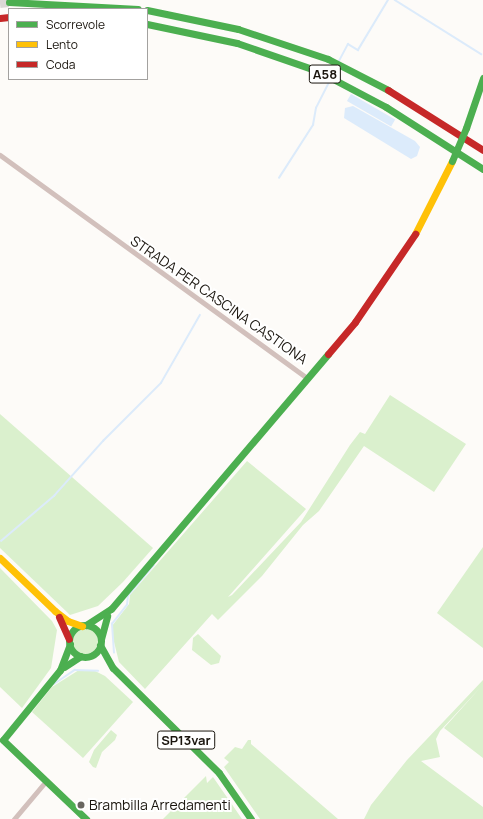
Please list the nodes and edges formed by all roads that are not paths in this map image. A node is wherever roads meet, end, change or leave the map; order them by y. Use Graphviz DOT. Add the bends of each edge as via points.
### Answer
graph roads {
  1 [pos="9,2"];
  2 [pos="120,8"];
  3 [pos="148,10"];
  4 [pos="148,24"];
  5 [pos="483,78"];
  6 [pos="483,150"];
  7 [pos="0,155"];
  8 [pos="483,169"];
  9 [pos="307,378"];
  10 [pos="0,558"];
  11 [pos="111,609"];
  12 [pos="55,612"];
  13 [pos="84,625"];
  14 [pos="70,642"];
  15 [pos="101,642"];
  16 [pos="84,656"];
  17 [pos="113,668"];
  18 [pos="60,670"];
  19 [pos="1,740"];
  20 [pos="46,781"];
  21 [pos="14,819"];
  22 [pos="86,819"];
  23 [pos="251,819"];
  1 -- 2 [label="main road"];
  3 -- 6 [label="main road, A58" via="232,27 328,59 397,95"];
  4 -- 8 [label="main road, A58" via="237,43 318,71 386,107"];
  5 -- 9 [label="main road, bridge" via="452,161 419,228 363,312"];
  7 -- 9 [label="street, STRADA PER CASCINA CASTIONA"];
  9 -- 11 [label="main road"];
  10 -- 12 [label="main road, SP13var"];
  11 -- 13 [label="main road"];
  11 -- 15 [label="main road" via="102,625"];
  12 -- 13 [label="main road, SP13var" via="68,621"];
  12 -- 14 [label="main road, SP13var"];
  13 -- 14 [label="main road" via="74,630"];
  13 -- 15 [label="main road, SP13var" via="96,630"];
  14 -- 16 [label="main road, SP13var"];
  14 -- 18 [label="main road"];
  15 -- 16 [label="main road" via="96,652"];
  15 -- 17 [label="main road, SP13var"];
  16 -- 17 [label="main road, SP13var" via="100,659"];
  16 -- 18 [label="main road"];
  17 -- 23 [label="main road, SP13var" via="219,773"];
  18 -- 19 [label="main road"];
  19 -- 20 [label="main road"];
  20 -- 21 [label="street"];
  20 -- 22 [label="main road"];
}
